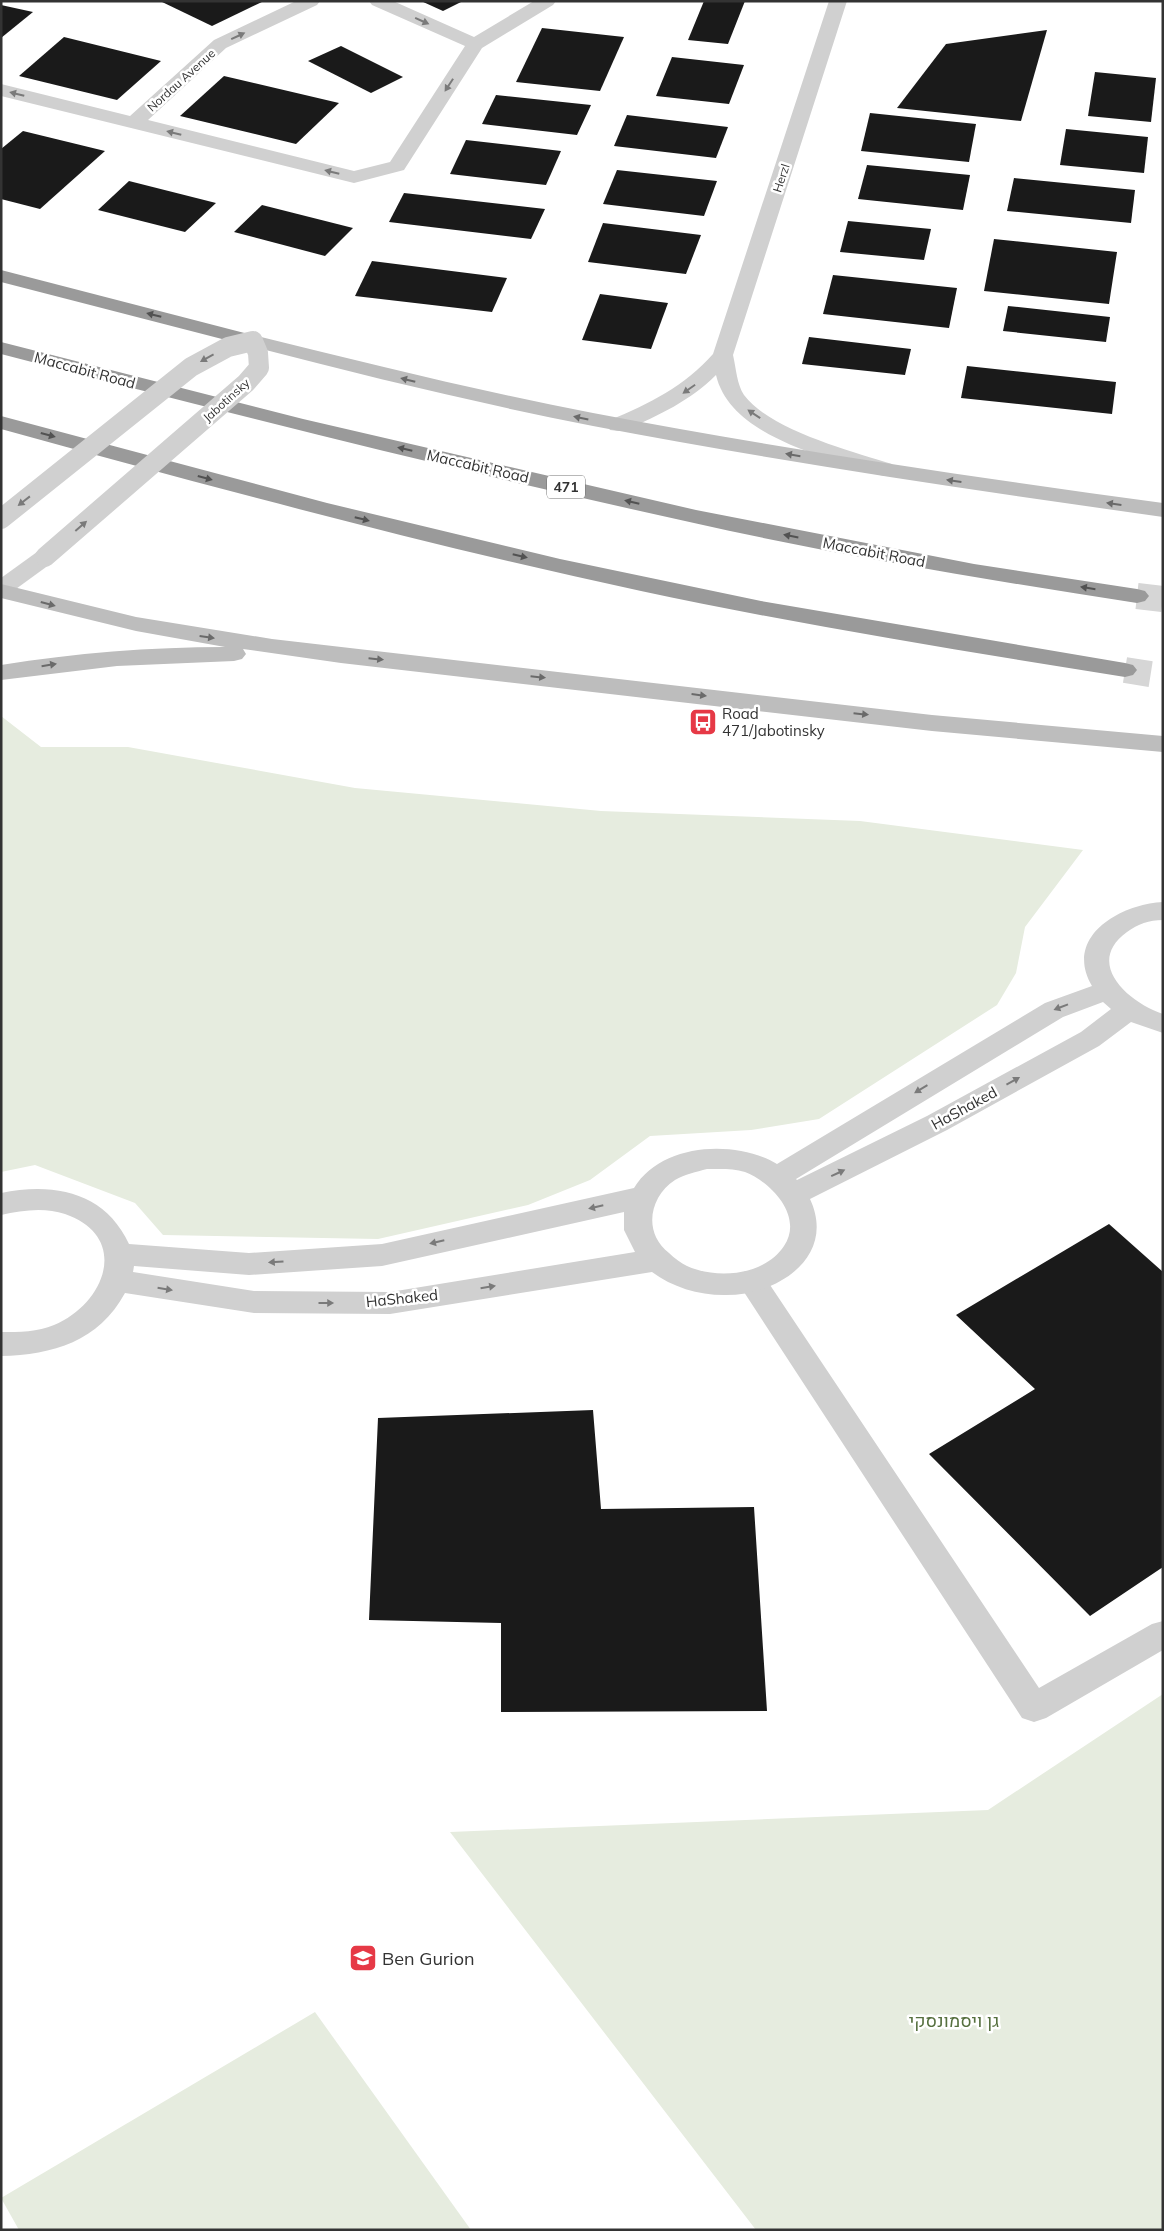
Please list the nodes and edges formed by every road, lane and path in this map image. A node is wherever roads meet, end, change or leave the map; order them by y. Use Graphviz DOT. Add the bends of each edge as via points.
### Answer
graph roads {
  1 [pos="312,1"];
  2 [pos="378,1"];
  3 [pos="547,1"];
  4 [pos="838,1"];
  5 [pos="475,44"];
  6 [pos="1,90"];
  7 [pos="134,123"];
  8 [pos="1,276"];
  9 [pos="252,340"];
  10 [pos="1,348"];
  11 [pos="723,355"];
  12 [pos="1,422"];
  13 [pos="618,425"];
  14 [pos="895,473"];
  15 [pos="1163,510"];
  16 [pos="1,518"];
  17 [pos="1,590"];
  18 [pos="1137,596"];
  19 [pos="328,654"];
  20 [pos="1125,670"];
  21 [pos="1,673"];
  22 [pos="1163,744"];
  23 [pos="1163,911"];
  24 [pos="1107,990"];
  25 [pos="1128,1010"];
  26 [pos="1163,1024"];
  27 [pos="785,1186"];
  28 [pos="643,1196"];
  29 [pos="1,1204"];
  30 [pos="656,1260"];
  31 [pos="118,1267"];
  32 [pos="752,1280"];
  33 [pos="1,1344"];
  34 [pos="1163,1634"];
  7 -- 1 [label="street, Nordau Avenue, one-way" via="220,44"];
  2 -- 5 [label="street, one-way"];
  3 -- 5 [label="street"];
  4 -- 11 [label="street, Herzl"];
  5 -- 7 [label="street, one-way" via="397,166 354,177"];
  7 -- 6 [label="street, one-way"];
  9 -- 8 [label="highway, one-way"];
  13 -- 9 [label="main road, one-way" via="455,391"];
  9 -- 16 [label="street, one-way, bridge" via="228,347 191,367"];
  17 -- 9 [label="street, Jabotinsky, one-way, bridge" via="44,558 246,384 259,368 258,352"];
  18 -- 10 [label="highway, Maccabit Road / 471, one-way" via="974,571 696,516 301,425"];
  11 -- 13 [label="street, one-way" via="694,386 658,408"];
  14 -- 11 [label="street, one-way" via="819,447 748,411 727,381"];
  12 -- 20 [label="highway, one-way" via="395,527 642,584 824,620"];
  14 -- 13 [label="main road, one-way"];
  15 -- 14 [label="main road, one-way"];
  17 -- 19 [label="main road, one-way" via="90,615 165,631"];
  21 -- 19 [label="main road, one-way" via="77,660 140,656"];
  19 -- 22 [label="main road, one-way"];
  23 -- 24 [label="street" via="1134,916 1114,926 1101,941 1096,958 1099,977"];
  24 -- 25 [label="street"];
  24 -- 27 [label="street, one-way" via="1054,1010"];
  25 -- 26 [label="street"];
  27 -- 25 [label="street, HaShaked, one-way" via="861,1162 1090,1039"];
  27 -- 28 [label="street" via="753,1164 707,1159 680,1166 658,1178"];
  27 -- 32 [label="street" via="802,1209 803,1231 795,1252 777,1269"];
  28 -- 30 [label="street" via="637,1218 642,1241"];
  28 -- 31 [label="street, one-way" via="382,1255 249,1264"];
  29 -- 31 [label="street" via="46,1199 73,1205 96,1218 113,1236"];
  31 -- 30 [label="street, HaShaked, one-way" via="254,1302 390,1303"];
  30 -- 32 [label="street" via="679,1275 707,1283 736,1284"];
  31 -- 33 [label="street" via="105,1304 84,1323 56,1338 25,1345"];
  32 -- 34 [label="street" via="1034,1708"];
}
